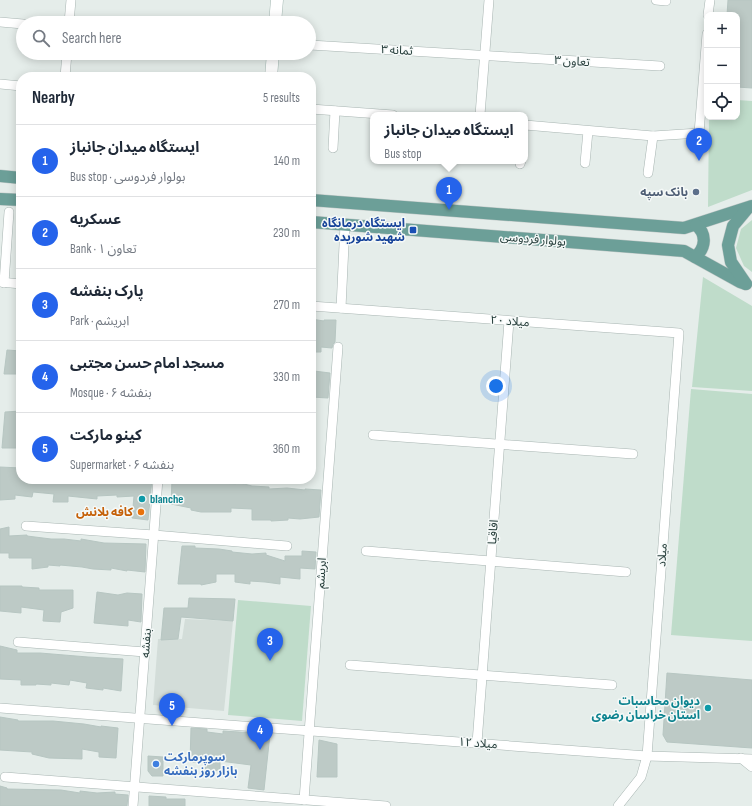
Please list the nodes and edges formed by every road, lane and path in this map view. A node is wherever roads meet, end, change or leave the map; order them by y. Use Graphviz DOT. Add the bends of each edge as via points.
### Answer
graph roads {
  1 [pos="71,0"];
  2 [pos="277,0"];
  3 [pos="489,0"];
  4 [pos="656,0"];
  5 [pos="710,0"];
  6 [pos="666,1"];
  7 [pos="708,12"];
  8 [pos="70,16"];
  9 [pos="276,16"];
  10 [pos="0,22"];
  11 [pos="16,23"];
  12 [pos="316,45"];
  13 [pos="706,48"];
  14 [pos="484,55"];
  15 [pos="66,60"];
  16 [pos="272,60"];
  17 [pos="660,66"];
  18 [pos="65,72"];
  19 [pos="271,72"];
  20 [pos="0,84"];
  21 [pos="16,86"];
  22 [pos="316,108"];
  23 [pos="336,110"];
  24 [pos="480,112"];
  25 [pos="370,113"];
  26 [pos="528,126"];
  27 [pos="588,130"];
  28 [pos="653,136"];
  29 [pos="333,148"];
  30 [pos="585,163"];
  31 [pos="648,173"];
  32 [pos="0,176"];
  33 [pos="16,178"];
  34 [pos="0,199"];
  35 [pos="16,200"];
  36 [pos="316,200"];
  37 [pos="750,207"];
  38 [pos="9,212"];
  39 [pos="316,222"];
  40 [pos="345,224"];
  41 [pos="696,225"];
  42 [pos="695,257"];
  43 [pos="2,283"];
  44 [pos="16,284"];
  45 [pos="749,286"];
  46 [pos="316,306"];
  47 [pos="341,308"];
  48 [pos="509,320"];
  49 [pos="679,333"];
  50 [pos="338,347"];
  51 [pos="373,435"];
  52 [pos="499,444"];
  53 [pos="632,454"];
  54 [pos="158,484"];
  55 [pos="26,526"];
  56 [pos="154,535"];
  57 [pos="287,546"];
  58 [pos="366,551"];
  59 [pos="491,561"];
  60 [pos="626,572"];
  61 [pos="18,642"];
  62 [pos="145,652"];
  63 [pos="350,665"];
  64 [pos="482,675"];
  65 [pos="612,685"];
  66 [pos="0,708"];
  67 [pos="140,719"];
  68 [pos="310,731"];
  69 [pos="477,743"];
  70 [pos="647,756"];
  71 [pos="741,758"];
  72 [pos="752,759"];
  73 [pos="752,767"];
  74 [pos="5,777"];
  75 [pos="135,787"];
  76 [pos="304,800"];
  77 [pos="133,806"];
  78 [pos="386,806"];
  79 [pos="618,806"];
  1 -- 8 [label="street"];
  2 -- 9 [label="street"];
  3 -- 14 [label="street"];
  4 -- 6 [label="street"];
  5 -- 7 [label="street"];
  10 -- 11 [label="street"];
  12 -- 14 [label="street, ثمانه ۳"];
  13 -- 28 [label="street" via="699,133"];
  14 -- 17 [label="street, تعاون ۳"];
  14 -- 24 [label="street"];
  15 -- 18 [label="street"];
  16 -- 19 [label="street"];
  20 -- 21 [label="street"];
  22 -- 23 [label="street"];
  23 -- 25 [label="street"];
  23 -- 29 [label="street"];
  26 -- 27 [label="street"];
  27 -- 28 [label="street"];
  27 -- 30 [label="street"];
  28 -- 31 [label="street"];
  32 -- 33 [label="main road"];
  34 -- 35 [label="main road"];
  36 -- 41 [label="main road, بولوار فردوسی" via="684,228"];
  37 -- 41 [label="main road, بولوار فردوسی"];
  37 -- 45 [label="main road" via="733,226 728,245 731,262"];
  38 -- 43 [label="street"];
  39 -- 40 [label="main road, بولوار فردوسی"];
  40 -- 42 [label="main road, بولوار فردوسی" via="684,251"];
  40 -- 47 [label="street"];
  41 -- 42 [label="main road" via="702,232 704,241 702,250"];
  42 -- 45 [label="main road, بولوار فردوسی"];
  43 -- 44 [label="street"];
  46 -- 47 [label="street, میلاد ۲۰"];
  47 -- 48 [label="street, میلاد ۲۰"];
  48 -- 49 [label="street, میلاد ۲۰"];
  48 -- 52 [label="street, اقاقیا"];
  49 -- 70 [label="street, میلاد"];
  50 -- 68 [label="street, ابریشم"];
  51 -- 52 [label="street"];
  52 -- 53 [label="street"];
  52 -- 59 [label="street, اقاقیا"];
  54 -- 56 [label="street, بنفشه"];
  55 -- 56 [label="street"];
  56 -- 57 [label="street"];
  56 -- 62 [label="street, بنفشه"];
  58 -- 59 [label="street"];
  59 -- 60 [label="street"];
  59 -- 64 [label="street, اقاقیا"];
  61 -- 62 [label="street"];
  62 -- 67 [label="street, بنفشه"];
  63 -- 64 [label="street"];
  64 -- 65 [label="street"];
  64 -- 69 [label="street, اقاقیا"];
  66 -- 67 [label="street, میلاد ۱۲"];
  67 -- 68 [label="street, میلاد ۱۲"];
  67 -- 75 [label="street, بنفشه"];
  68 -- 69 [label="street, میلاد ۱۲"];
  68 -- 76 [label="street, ابریشم"];
  69 -- 70 [label="street, میلاد ۱۲"];
  70 -- 71 [label="street, میلاد ۱۲"];
  70 -- 79 [label="street, میلاد" via="641,777"];
  71 -- 72 [label="street, میلاد ۱۲"];
  71 -- 73 [label="street"];
  74 -- 75 [label="street"];
  75 -- 76 [label="street"];
  75 -- 77 [label="street, بنفشه"];
  76 -- 78 [label="street"];
}
